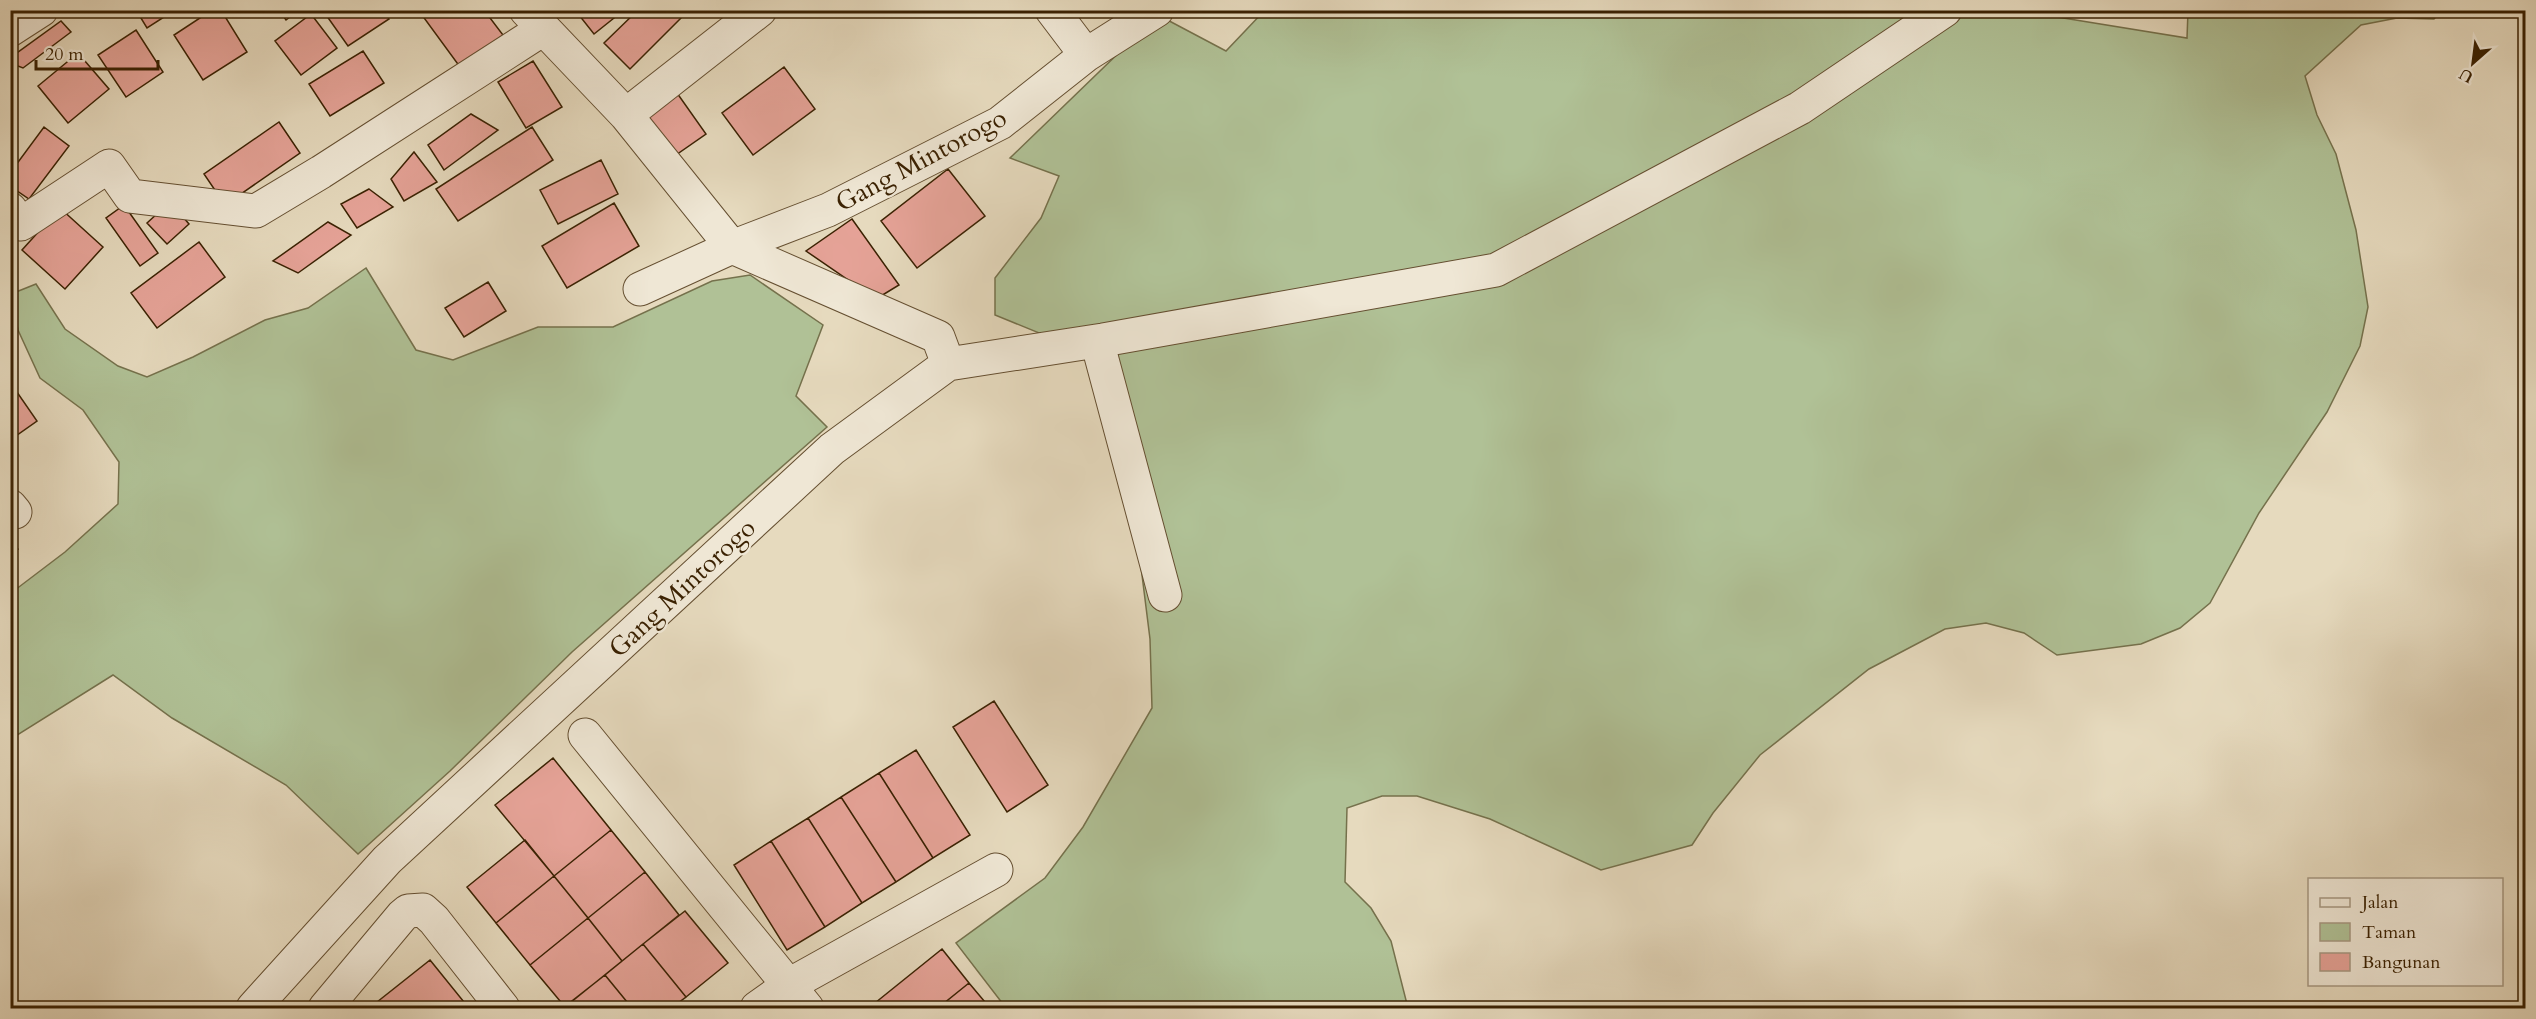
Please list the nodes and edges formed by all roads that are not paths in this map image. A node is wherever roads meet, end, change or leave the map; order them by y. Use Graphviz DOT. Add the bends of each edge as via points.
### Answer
graph roads {
  1 [pos="41,10"];
  2 [pos="760,10"];
  3 [pos="1157,10"];
  4 [pos="1945,10"];
  5 [pos="1055,14"];
  6 [pos="534,20"];
  7 [pos="10,30"];
  8 [pos="1086,55"];
  9 [pos="626,115"];
  10 [pos="10,209"];
  11 [pos="732,247"];
  12 [pos="640,290"];
  13 [pos="1097,341"];
  14 [pos="948,364"];
  15 [pos="1165,595"];
  16 [pos="585,735"];
  17 [pos="996,870"];
  18 [pos="798,997"];
  19 [pos="252,1008"];
  20 [pos="325,1008"];
  21 [pos="503,1008"];
  22 [pos="757,1008"];
  1 -- 7 [label="street"];
  2 -- 9 [label="street"];
  3 -- 8 [label="street, Gang Mintorogo"];
  4 -- 13 [label="street" via="1800,108 1496,270"];
  5 -- 8 [label="street"];
  6 -- 9 [label="street"];
  6 -- 10 [label="street" via="321,172 256,211 130,196 109,166 21,224"];
  8 -- 11 [label="street, Gang Mintorogo" via="1000,123 828,210"];
  9 -- 11 [label="street"];
  11 -- 12 [label="street, Gang Mintorogo"];
  11 -- 14 [label="street" via="938,337"];
  13 -- 14 [label="street"];
  13 -- 15 [label="street"];
  14 -- 19 [label="street, Gang Mintorogo" via="832,449 387,860"];
  16 -- 18 [label="street"];
  17 -- 18 [label="street"];
  18 -- 22 [label="street"];
  20 -- 21 [label="street" via="402,916 415,910 423,910 434,920"];
}
